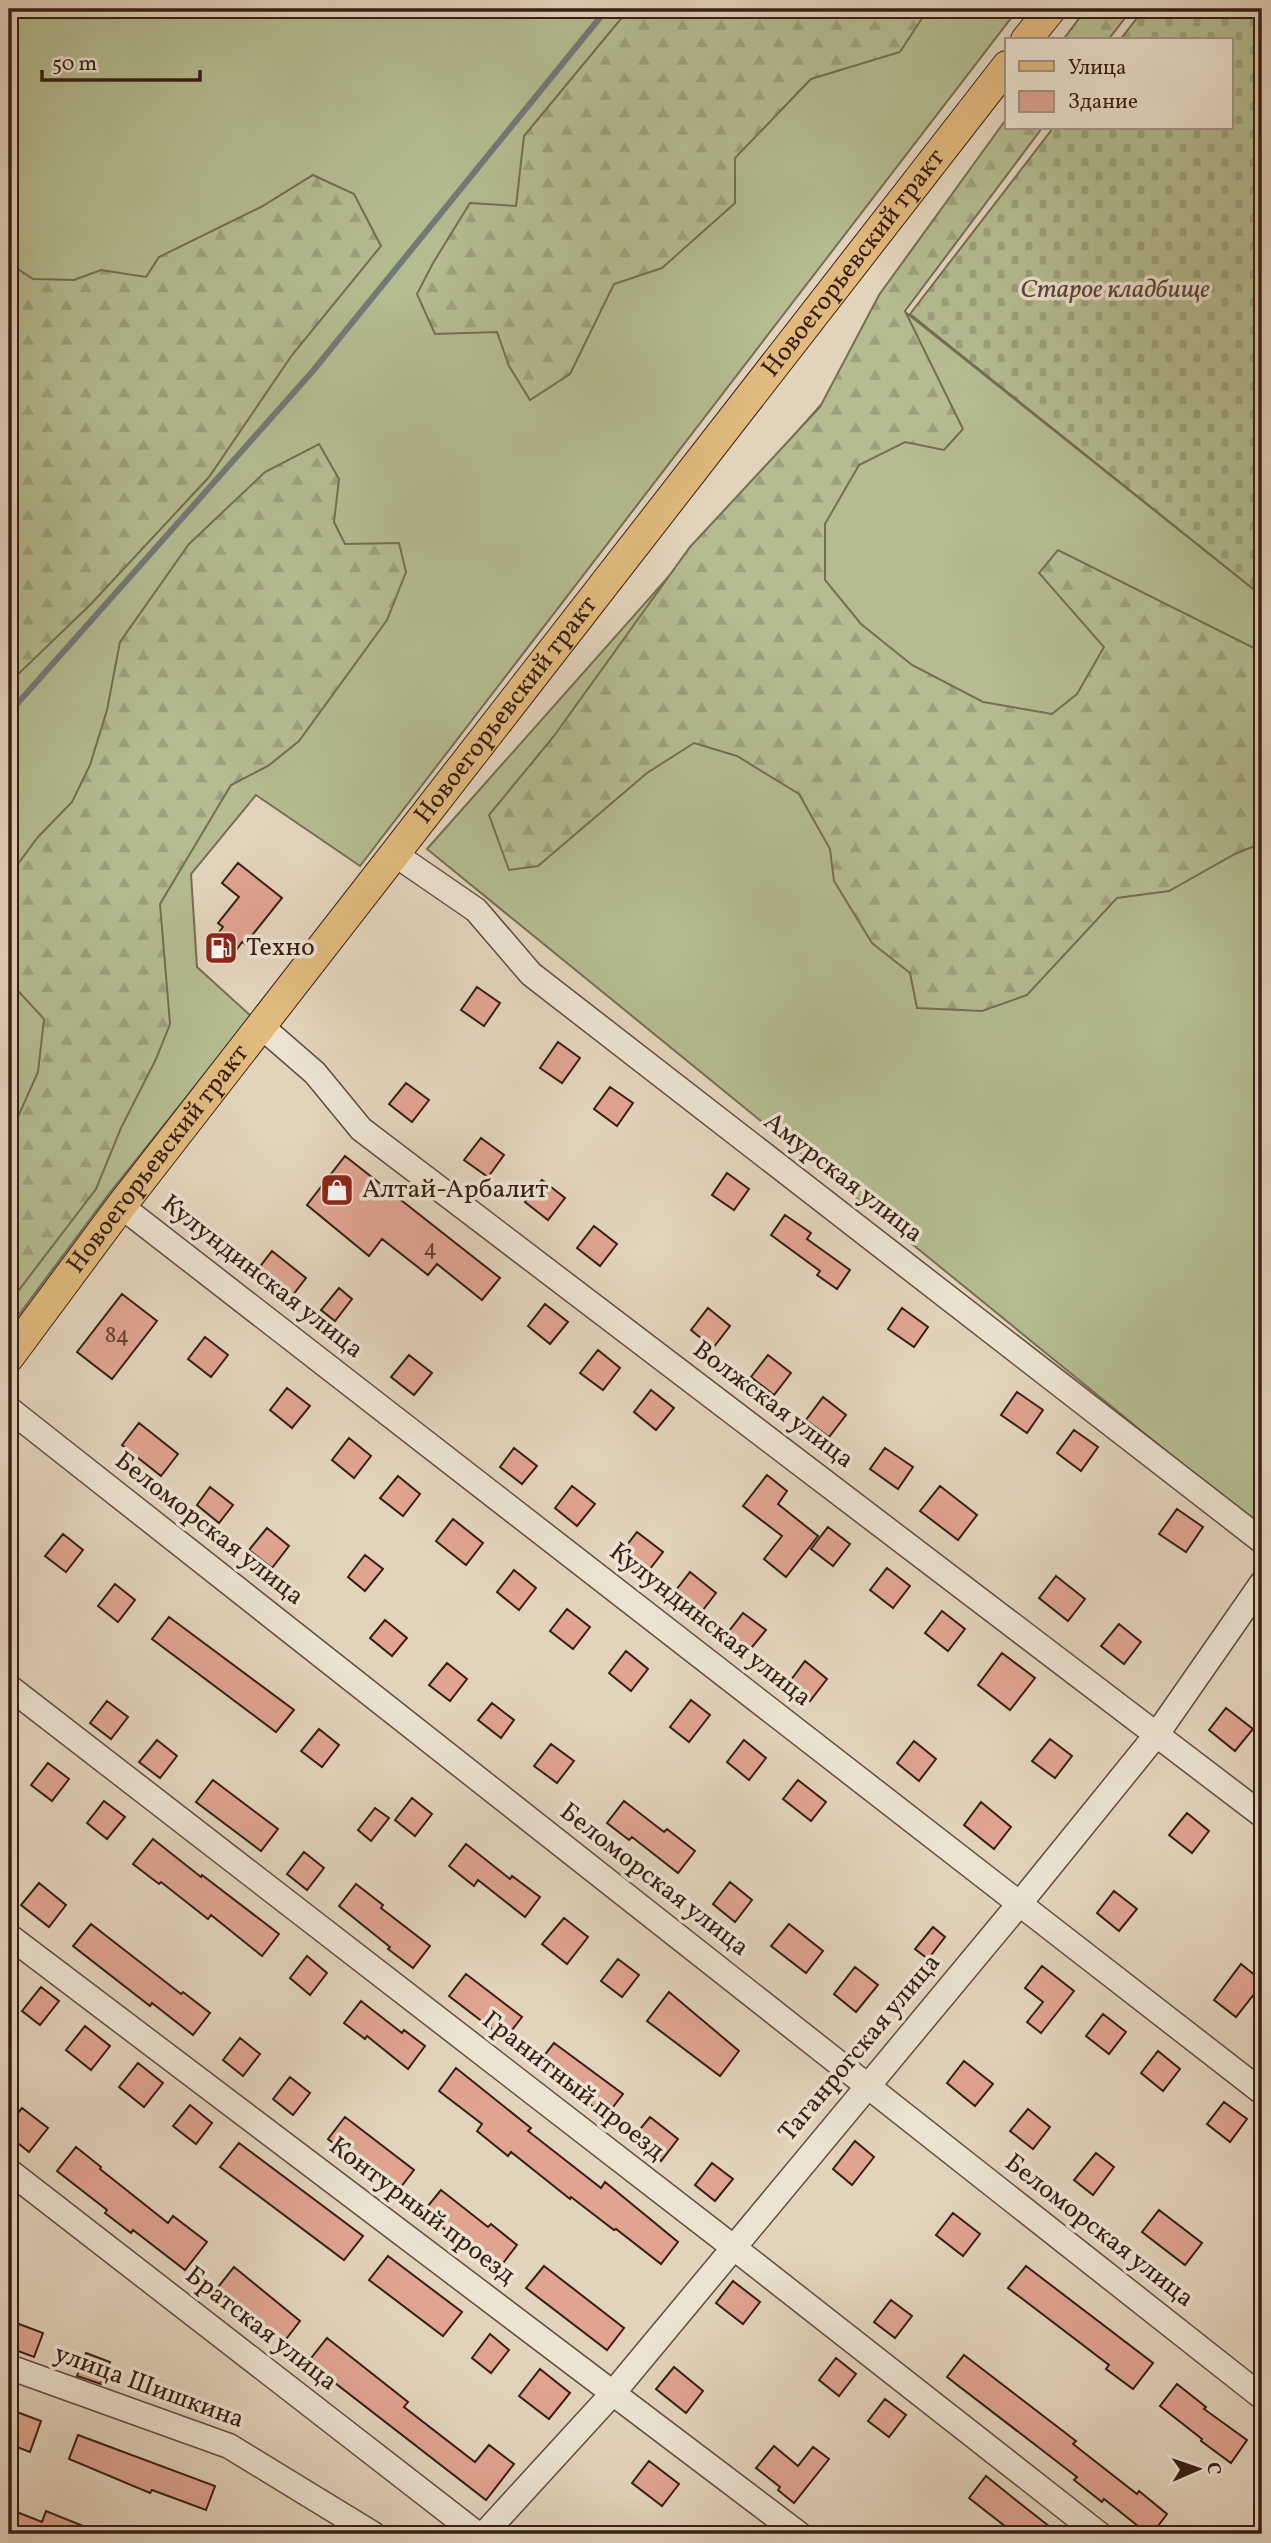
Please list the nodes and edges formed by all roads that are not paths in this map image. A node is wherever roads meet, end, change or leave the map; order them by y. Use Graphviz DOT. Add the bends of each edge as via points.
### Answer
graph roads {
  1 [pos="1051,9"];
  2 [pos="1028,38"];
  3 [pos="1005,69"];
  4 [pos="396,855"];
  5 [pos="262,1027"];
  6 [pos="121,1206"];
  7 [pos="9,1357"];
  8 [pos="9,1409"];
  9 [pos="1262,1541"];
  10 [pos="1262,1583"];
  11 [pos="9,1687"];
  12 [pos="1157,1734"];
  13 [pos="1262,1815"];
  14 [pos="1020,1903"];
  15 [pos="9,1936"];
  16 [pos="867,2086"];
  17 [pos="1262,2092"];
  18 [pos="9,2171"];
  19 [pos="733,2247"];
  20 [pos="9,2367"];
  21 [pos="613,2393"];
  22 [pos="1262,2397"];
  23 [pos="373,2534"];
  24 [pos="477,2534"];
  25 [pos="484,2534"];
  26 [pos="799,2534"];
  27 [pos="1099,2534"];
  1 -- 2 [label="main road"];
  3 -- 4 [label="main road, Новоегорьевский тракт"];
  4 -- 5 [label="main road, Новоегорьевский тракт"];
  4 -- 9 [label="street, Амурская улица" via="476,910 531,974"];
  5 -- 6 [label="main road, Новоегорьевский тракт"];
  5 -- 12 [label="street, Волжская улица" via="315,1073 361,1129"];
  6 -- 7 [label="main road, Новоегорьевский тракт"];
  6 -- 14 [label="street, Кулундинская улица"];
  8 -- 16 [label="street, Беломорская улица"];
  10 -- 12 [label="street, Таганрогская улица"];
  11 -- 19 [label="street, Гранитный проезд"];
  12 -- 13 [label="street, Волжская улица"];
  12 -- 14 [label="street, Таганрогская улица"];
  14 -- 16 [label="street, Таганрогская улица"];
  14 -- 17 [label="street, Кулундинская улица"];
  15 -- 21 [label="street, Контурный проезд"];
  16 -- 19 [label="street, Таганрогская улица"];
  16 -- 22 [label="street, Беломорская улица"];
  18 -- 24 [label="street, Братская улица"];
  19 -- 21 [label="street, Таганрогская улица"];
  19 -- 27 [label="street, Гранитный проезд"];
  20 -- 23 [label="street, улица Шишкина" via="229,2446"];
  21 -- 25 [label="street, Таганрогская улица"];
  21 -- 26 [label="street, Контурный проезд"];
}
